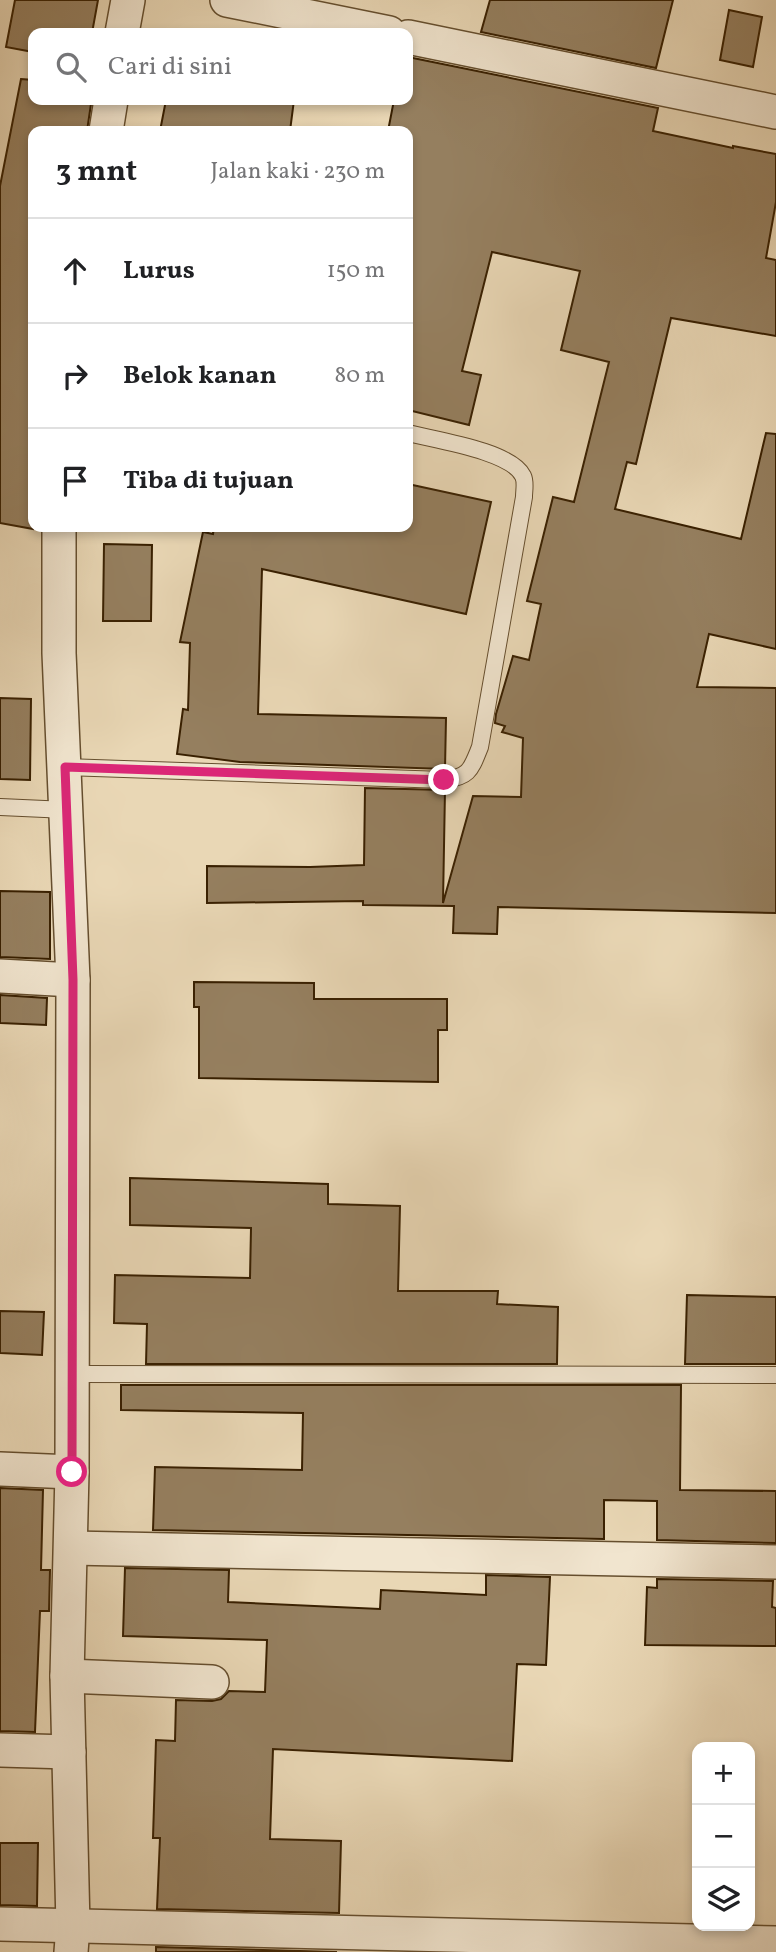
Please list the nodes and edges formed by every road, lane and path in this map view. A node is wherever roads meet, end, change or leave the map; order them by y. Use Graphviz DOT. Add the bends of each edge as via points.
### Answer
graph roads {
  1 [pos="128,0"];
  2 [pos="227,0"];
  3 [pos="123,28"];
  4 [pos="364,28"];
  5 [pos="413,38"];
  6 [pos="110,105"];
  7 [pos="776,112"];
  8 [pos="107,126"];
  9 [pos="413,434"];
  10 [pos="59,532"];
  11 [pos="65,767"];
  12 [pos="0,807"];
  13 [pos="67,810"];
  14 [pos="0,976"];
  15 [pos="73,980"];
  16 [pos="73,1374"];
  17 [pos="776,1375"];
  18 [pos="0,1469"];
  19 [pos="72,1472"];
  20 [pos="71,1548"];
  21 [pos="776,1562"];
  22 [pos="67,1676"];
  23 [pos="212,1682"];
  24 [pos="0,1750"];
  25 [pos="69,1752"];
  26 [pos="0,1924"];
  27 [pos="72,1939"];
  28 [pos="776,1942"];
  1 -- 3 [label="street"];
  2 -- 4 [label="street"];
  5 -- 7 [label="street"];
  6 -- 8 [label="street"];
  9 -- 11 [label="lane" via="492,453 517,467 525,478 480,747 470,771 444,780"];
  10 -- 11 [label="street"];
  11 -- 13 [label="street"];
  12 -- 13 [label="lane"];
  13 -- 15 [label="street"];
  14 -- 15 [label="street"];
  15 -- 16 [label="street"];
  16 -- 17 [label="lane"];
  16 -- 19 [label="street"];
  18 -- 19 [label="street"];
  19 -- 20 [label="street"];
  20 -- 21 [label="street"];
  20 -- 22 [label="street"];
  22 -- 23 [label="street"];
  22 -- 25 [label="street"];
  24 -- 25 [label="street"];
  25 -- 27 [label="street"];
  26 -- 27 [label="street"];
  27 -- 28 [label="street"];
}
